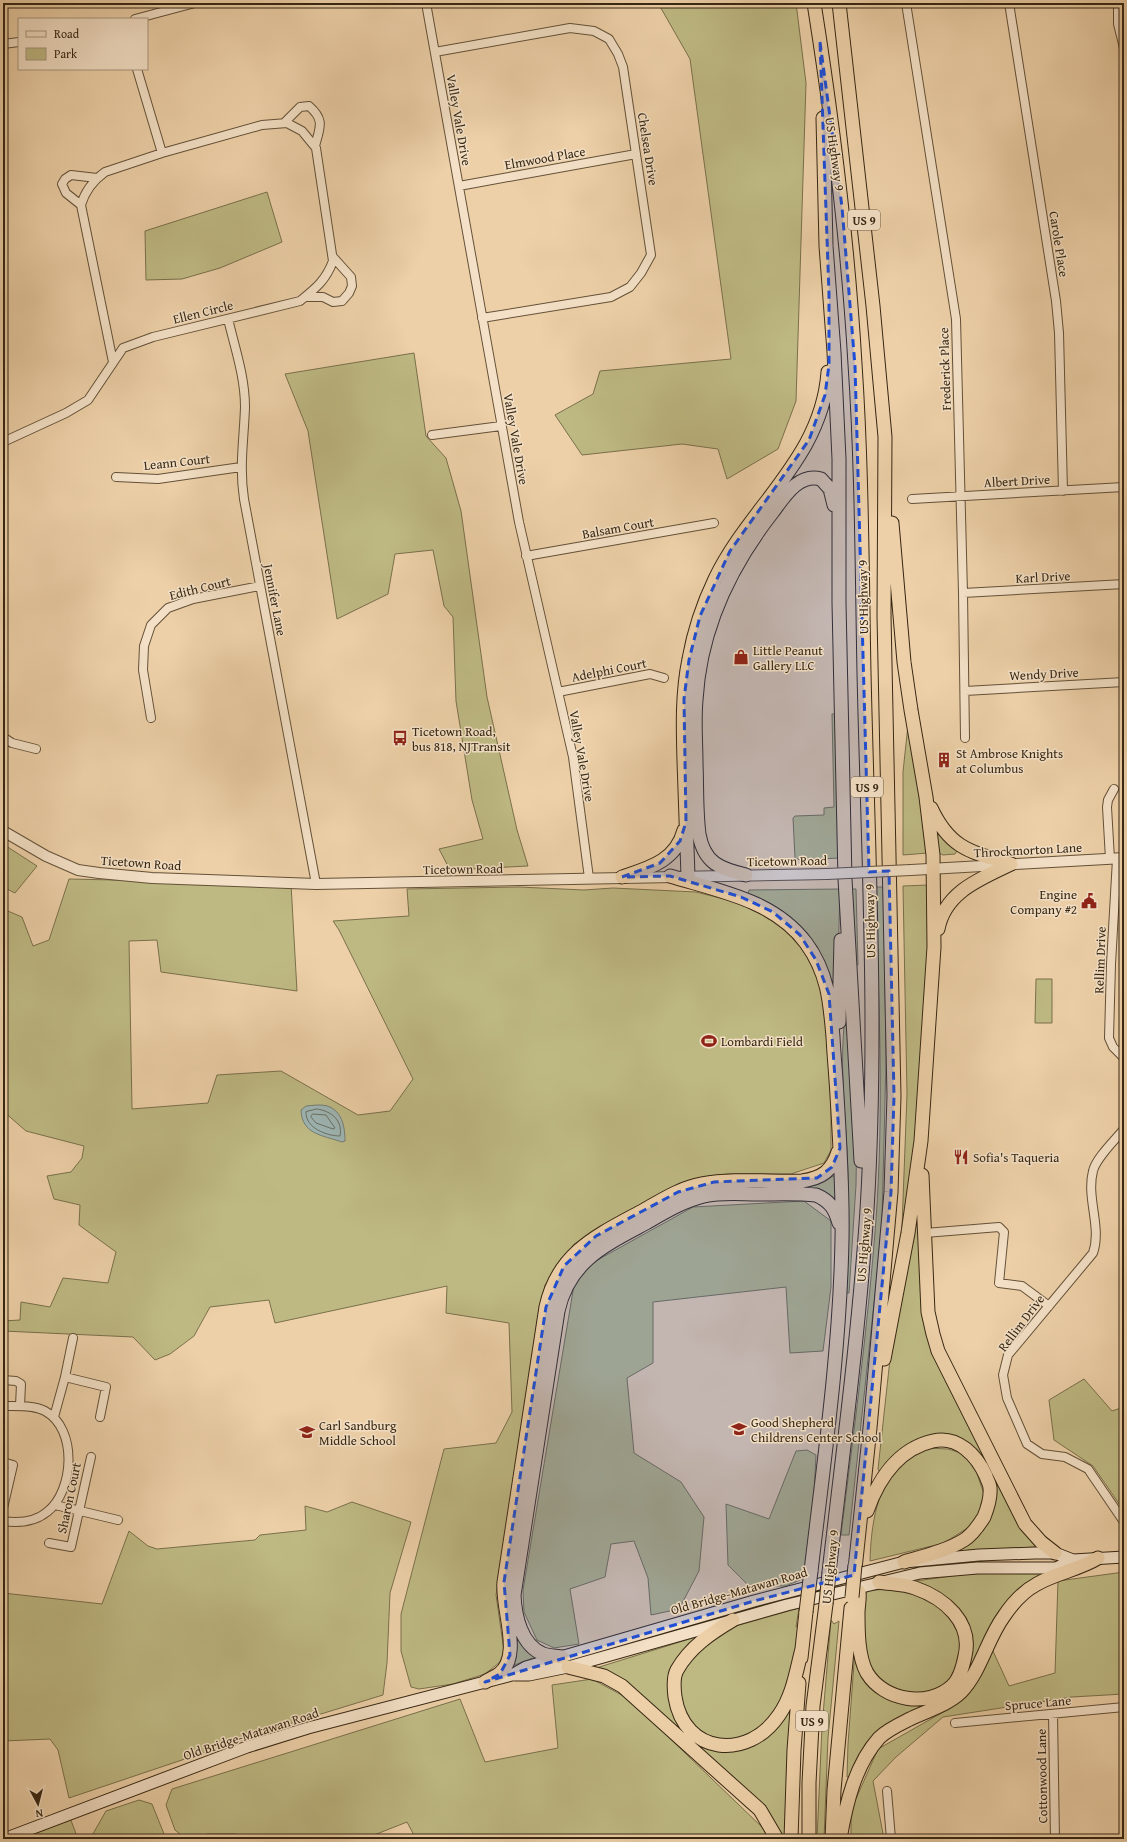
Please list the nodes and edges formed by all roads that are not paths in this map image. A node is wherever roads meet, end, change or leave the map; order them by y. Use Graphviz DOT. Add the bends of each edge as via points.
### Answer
graph roads {
  1 [pos="195,3"];
  2 [pos="426,3"];
  3 [pos="814,3"];
  4 [pos="839,3"];
  5 [pos="906,3"];
  6 [pos="1009,3"];
  7 [pos="1118,3"];
  8 [pos="139,18"];
  9 [pos="18,42"];
  10 [pos="820,42"];
  11 [pos="3,44"];
  12 [pos="1124,48"];
  13 [pos="435,52"];
  14 [pos="137,70"];
  15 [pos="284,123"];
  16 [pos="315,146"];
  17 [pos="162,153"];
  18 [pos="636,154"];
  19 [pos="97,178"];
  20 [pos="458,186"];
  21 [pos="81,204"];
  22 [pos="333,257"];
  23 [pos="829,294"];
  24 [pos="305,297"];
  25 [pos="482,318"];
  26 [pos="228,319"];
  27 [pos="113,362"];
  28 [pos="502,426"];
  29 [pos="432,436"];
  30 [pos="885,437"];
  31 [pos="3,442"];
  32 [pos="241,467"];
  33 [pos="116,477"];
  34 [pos="1124,487"];
  35 [pos="1063,491"];
  36 [pos="960,496"];
  37 [pos="912,499"];
  38 [pos="714,523"];
  39 [pos="839,540"];
  40 [pos="526,556"];
  41 [pos="1124,584"];
  42 [pos="260,586"];
  43 [pos="963,593"];
  44 [pos="664,678"];
  45 [pos="1124,682"];
  46 [pos="965,691"];
  47 [pos="558,692"];
  48 [pos="152,718"];
  49 [pos="3,737"];
  50 [pos="965,738"];
  51 [pos="36,749"];
  52 [pos="1114,789"];
  53 [pos="926,797"];
  54 [pos="686,822"];
  55 [pos="3,831"];
  56 [pos="1117,859"];
  57 [pos="1010,864"];
  58 [pos="934,868"];
  59 [pos="746,875"];
  60 [pos="670,876"];
  61 [pos="688,876"];
  62 [pos="622,877"];
  63 [pos="589,878"];
  64 [pos="845,879"];
  65 [pos="316,884"];
  66 [pos="934,947"];
  67 [pos="1124,1058"];
  68 [pos="836,1074"];
  69 [pos="1124,1129"];
  70 [pos="921,1141"];
  71 [pos="840,1148"];
  72 [pos="867,1210"];
  73 [pos="924,1233"];
  74 [pos="842,1238"];
  75 [pos="1049,1306"];
  76 [pos="73,1338"];
  77 [pos="65,1376"];
  78 [pos="3,1380"];
  79 [pos="3,1406"];
  80 [pos="20,1406"];
  81 [pos="54,1417"];
  82 [pos="100,1417"];
  83 [pos="870,1428"];
  84 [pos="91,1457"];
  85 [pos="3,1462"];
  86 [pos="55,1505"];
  87 [pos="3,1508"];
  88 [pos="78,1510"];
  89 [pos="118,1520"];
  90 [pos="3,1521"];
  91 [pos="1124,1522"];
  92 [pos="860,1530"];
  93 [pos="49,1543"];
  94 [pos="1055,1554"];
  95 [pos="1124,1557"];
  96 [pos="1098,1558"];
  97 [pos="1073,1560"];
  98 [pos="904,1562"];
  99 [pos="879,1582"];
  100 [pos="856,1596"];
  101 [pos="733,1620"];
  102 [pos="802,1649"];
  103 [pos="565,1662"];
  104 [pos="485,1682"];
  105 [pos="1124,1707"];
  106 [pos="1054,1714"];
  107 [pos="955,1723"];
  108 [pos="887,1791"];
  109 [pos="4,1839"];
  110 [pos="777,1839"];
  111 [pos="792,1839"];
  112 [pos="809,1839"];
  113 [pos="832,1839"];
  114 [pos="840,1839"];
  115 [pos="891,1839"];
  116 [pos="1055,1839"];
  1 -- 8 [label="street"];
  2 -- 13 [label="street, Valley Vale Drive"];
  3 -- 10 [label="highway, US Highway 9 / US 9"];
  4 -- 30 [label="highway, US Highway 9 / US 9"];
  5 -- 36 [label="street, Frederick Place" via="955,311"];
  6 -- 35 [label="street, Carole Place" via="1058,316"];
  7 -- 12 [label="street" via="1118,24"];
  9 -- 11 [label="street"];
  10 -- 23 [label="highway"];
  10 -- 72 [label="highway, US Highway 9 / US 9" via="842,207 856,366 872,1086"];
  13 -- 18 [label="street, Chelsea Drive" via="570,28 594,31 609,39 623,67"];
  13 -- 20 [label="street, Valley Vale Drive"];
  14 -- 17 [label="street"];
  15 -- 16 [label="street" via="287,122 302,131"];
  15 -- 16 [label="street, Ellen Circle" via="300,106 309,106 318,114 320,120"];
  15 -- 17 [label="street" via="262,126"];
  16 -- 22 [label="street, Ellen Circle"];
  17 -- 19 [label="street" via="105,172"];
  18 -- 20 [label="street, Elmwood Place"];
  18 -- 25 [label="street, Chelsea Drive" via="650,255 641,273 630,286 611,297"];
  19 -- 21 [label="street"];
  19 -- 21 [label="street" via="71,175 65,179 62,184 66,194"];
  20 -- 25 [label="street, Valley Vale Drive"];
  21 -- 27 [label="street"];
  22 -- 24 [label="street, Ellen Circle" via="328,275"];
  22 -- 24 [label="street, Ellen Circle" via="351,277 352,286 349,294 342,301 332,302 322,297"];
  23 -- 39 [label="highway" via="839,459"];
  23 -- 54 [label="highway" via="828,380 816,425 792,467 730,551 710,591 694,638 683,715"];
  24 -- 26 [label="street, Ellen Circle" via="300,301"];
  25 -- 28 [label="street, Valley Vale Drive"];
  26 -- 27 [label="street, Ellen Circle" via="152,337 123,348"];
  26 -- 32 [label="street, Jennifer Lane" via="243,381 245,407"];
  27 -- 31 [label="street, Ellen Circle" via="88,400"];
  28 -- 29 [label="street"];
  28 -- 40 [label="street, Valley Vale Drive"];
  30 -- 53 [label="highway" via="904,662"];
  30 -- 83 [label="highway, US Highway 9 / US 9" via="885,624 894,1096 891,1192"];
  32 -- 33 [label="street, Leann Court" via="158,479"];
  32 -- 42 [label="street, Jennifer Lane"];
  34 -- 35 [label="street, Albert Drive"];
  35 -- 36 [label="street, Albert Drive"];
  36 -- 37 [label="street, Albert Drive"];
  36 -- 43 [label="street, Frederick Place"];
  38 -- 40 [label="street, Balsam Court"];
  39 -- 59 [label="highway" via="833,498 826,483 815,478 799,482 786,495 742,554 718,602 705,642 695,710 699,834 703,850 713,862 729,871"];
  39 -- 64 [label="highway"];
  40 -- 47 [label="street, Valley Vale Drive"];
  41 -- 43 [label="street, Karl Drive"];
  42 -- 48 [label="street, Edith Court" via="168,608 151,625 144,646 143,670"];
  42 -- 65 [label="street, Jennifer Lane"];
  43 -- 46 [label="street, Frederick Place"];
  44 -- 47 [label="street, Adelphi Court" via="650,674"];
  45 -- 46 [label="street, Wendy Drive"];
  46 -- 50 [label="street, Frederick Place"];
  47 -- 63 [label="street, Valley Vale Drive" via="573,757"];
  49 -- 51 [label="street" via="12,744"];
  52 -- 56 [label="street, Rellim Drive" via="1107,807"];
  53 -- 57 [label="highway" via="939,825 956,843 978,854"];
  53 -- 58 [label="highway"];
  54 -- 61 [label="highway"];
  54 -- 62 [label="highway" via="680,841 667,859 651,868"];
  55 -- 65 [label="street, Ticetown Road" via="46,856 78,870 152,878"];
  56 -- 57 [label="street, Throckmorton Lane"];
  56 -- 67 [label="street, Rellim Drive" via="1109,1038 1113,1047"];
  57 -- 58 [label="street, Throckmorton Lane"];
  57 -- 66 [label="highway" via="969,885 955,897 940,919"];
  58 -- 59 [label="street, Ticetown Road, bridge" via="827,874"];
  58 -- 66 [label="highway"];
  59 -- 61 [label="street, Ticetown Road"];
  60 -- 61 [label="street, Ticetown Road"];
  60 -- 62 [label="street, Ticetown Road"];
  60 -- 68 [label="highway" via="757,903 787,922 800,935 816,960 827,987"];
  62 -- 63 [label="street, Ticetown Road"];
  63 -- 65 [label="street, Ticetown Road"];
  64 -- 68 [label="highway"];
  64 -- 72 [label="highway" via="861,1166"];
  66 -- 70 [label="highway"];
  68 -- 71 [label="highway"];
  69 -- 75 [label="street, Rellim Drive" via="1096,1163 1093,1171 1091,1200 1096,1243 1093,1253"];
  70 -- 73 [label="highway"];
  70 -- 83 [label="highway" via="908,1233"];
  71 -- 74 [label="highway"];
  71 -- 104 [label="highway" via="829,1171 821,1177 802,1181 714,1182 678,1192 590,1240 578,1249 564,1266 550,1291 546,1307 504,1582 503,1597 510,1638 510,1655 500,1674"];
  72 -- 112 [label="highway, US Highway 9 / US 9, bridge" via="854,1358 813,1706"];
  73 -- 75 [label="street" via="999,1227 1004,1232 999,1283 1022,1286"];
  73 -- 94 [label="highway" via="928,1312 938,1352 1025,1524"];
  74 -- 102 [label="highway, bridge" via="835,1372"];
  74 -- 103 [label="highway" via="835,1210 816,1195 714,1194 680,1204 605,1245 587,1259 571,1277 558,1311 514,1595 517,1618 529,1644 544,1654"];
  75 -- 91 [label="street, Rellim Drive" via="1008,1355 1003,1376 1007,1398 1026,1444 1042,1454 1065,1457 1088,1469"];
  76 -- 77 [label="street"];
  77 -- 81 [label="street"];
  77 -- 82 [label="street" via="106,1387"];
  78 -- 80 [label="street" via="21,1384"];
  79 -- 80 [label="street"];
  80 -- 81 [label="street" via="43,1410"];
  81 -- 86 [label="street" via="66,1437 70,1457 62,1490"];
  83 -- 92 [label="highway, US Highway 9 / US 9"];
  84 -- 88 [label="street, Sharon Court"];
  85 -- 87 [label="street" via="13,1465"];
  86 -- 88 [label="street"];
  86 -- 90 [label="street" via="46,1514 31,1520"];
  88 -- 89 [label="street"];
  88 -- 93 [label="street, Sharon Court" via="71,1547"];
  92 -- 98 [label="highway" via="875,1491 890,1467 911,1449 934,1440 953,1441 970,1451 981,1465 990,1486 989,1506 980,1525 965,1539 943,1550"];
  92 -- 100 [label="highway, US Highway 9 / US 9, bridge" via="855,1565"];
  94 -- 97 [label="main road, Old Bridge-Matawan Road"];
  94 -- 98 [label="main road, Old Bridge-Matawan Road" via="979,1555"];
  95 -- 96 [label="main road, Old Bridge-Matawan Road"];
  96 -- 97 [label="main road, Old Bridge-Matawan Road"];
  96 -- 114 [label="highway" via="1036,1584 1026,1592 1004,1616 972,1678 960,1693 895,1727 880,1738 858,1773 846,1807"];
  97 -- 99 [label="main road, Old Bridge-Matawan Road" via="1056,1568 977,1568 920,1573"];
  98 -- 103 [label="main road, Old Bridge-Matawan Road" via="754,1600"];
  99 -- 100 [label="highway" via="914,1588 939,1598 954,1612 965,1630 967,1648 963,1667 953,1686 933,1698 914,1699 895,1696 879,1686 867,1673 861,1655"];
  99 -- 101 [label="main road, Old Bridge-Matawan Road"];
  100 -- 113 [label="highway, US Highway 9 / US 9" via="834,1790"];
  101 -- 102 [label="highway" via="705,1638 687,1655 676,1671 674,1688 677,1709 684,1724 695,1735 711,1744 737,1746 759,1736 771,1726 792,1692"];
  101 -- 103 [label="main road, Old Bridge-Matawan Road"];
  102 -- 111 [label="highway" via="794,1750"];
  103 -- 104 [label="main road, Old Bridge-Matawan Road" via="529,1675 512,1674"];
  103 -- 110 [label="highway" via="604,1676 622,1686 760,1810"];
  104 -- 109 [label="main road, Old Bridge-Matawan Road" via="247,1746"];
  105 -- 106 [label="street, Spruce Lane"];
  106 -- 107 [label="street, Spruce Lane"];
  106 -- 116 [label="street, Cottonwood Lane"];
  108 -- 115 [label="street"];
}
